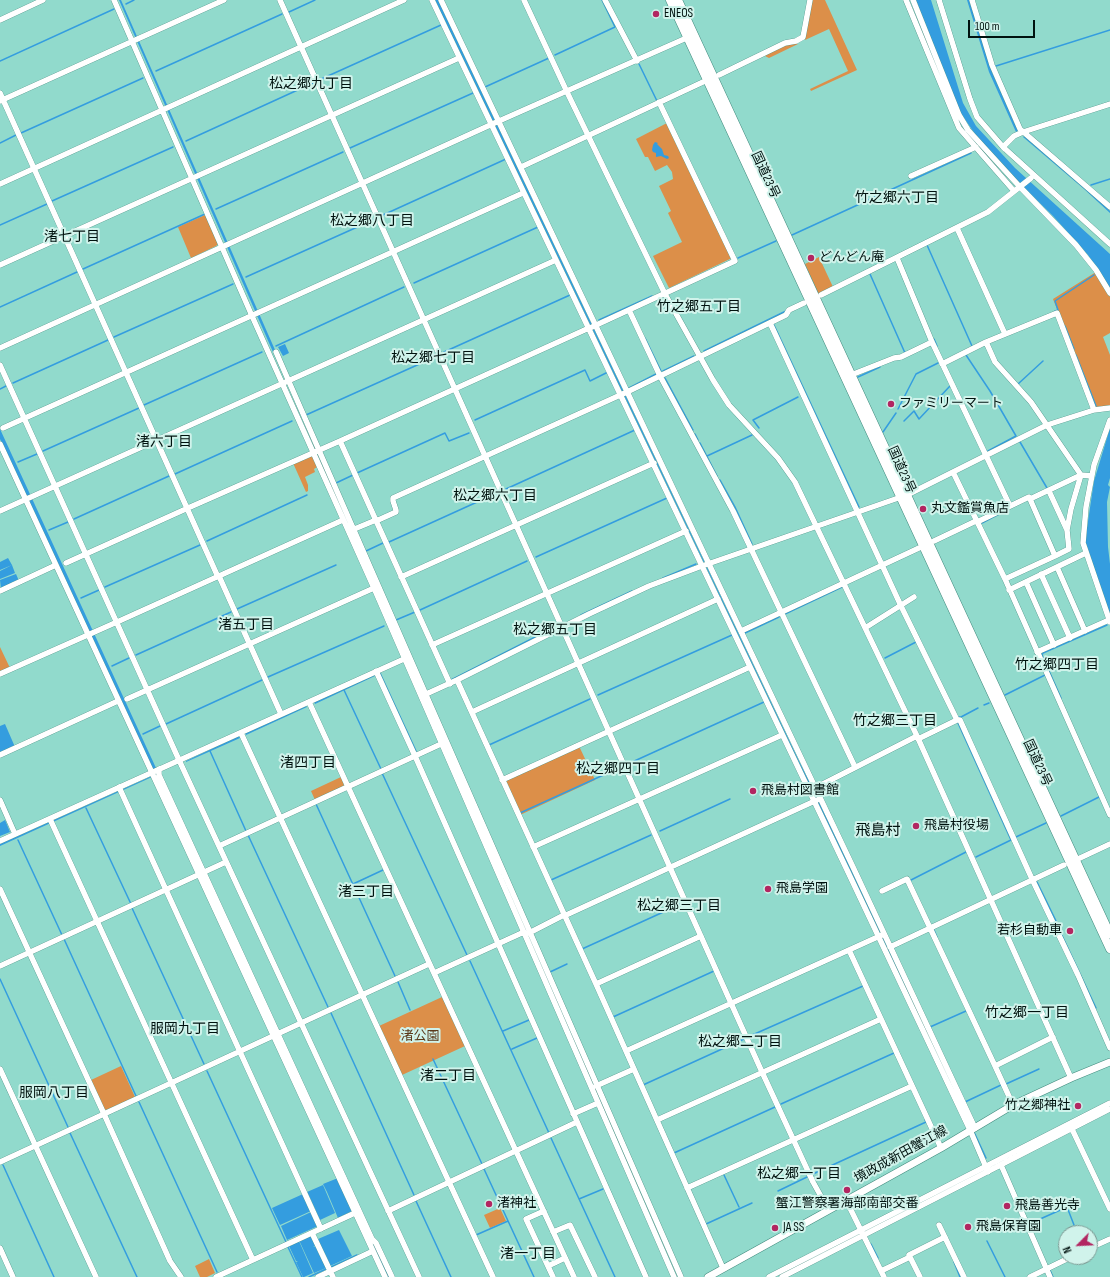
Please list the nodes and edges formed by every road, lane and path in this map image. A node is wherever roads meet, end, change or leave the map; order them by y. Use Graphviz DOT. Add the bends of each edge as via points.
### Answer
graph roads {
  1 [pos="43,0"];
  2 [pos="114,0"];
  3 [pos="224,0"];
  4 [pos="280,0"];
  5 [pos="404,0"];
  6 [pos="432,0"];
  7 [pos="441,0"];
  8 [pos="524,0"];
  9 [pos="605,0"];
  10 [pos="670,0"];
  11 [pos="678,0"];
  12 [pos="810,0"];
  13 [pos="906,0"];
  14 [pos="913,0"];
  15 [pos="939,0"];
  16 [pos="972,0"];
  17 [pos="0,20"];
  18 [pos="691,36"];
  19 [pos="135,40"];
  20 [pos="301,47"];
  21 [pos="459,58"];
  22 [pos="637,61"];
  23 [pos="719,75"];
  24 [pos="703,82"];
  25 [pos="567,92"];
  26 [pos="0,93"];
  27 [pos="2,100"];
  28 [pos="659,102"];
  29 [pos="1110,104"];
  30 [pos="165,108"];
  31 [pos="332,116"];
  32 [pos="499,121"];
  33 [pos="492,125"];
  34 [pos="1023,132"];
  35 [pos="588,135"];
  36 [pos="976,147"];
  37 [pos="1003,147"];
  38 [pos="521,167"];
  39 [pos="34,168"];
  40 [pos="911,176"];
  41 [pos="195,178"];
  42 [pos="1030,178"];
  43 [pos="0,184"];
  44 [pos="362,184"];
  45 [pos="1020,187"];
  46 [pos="1014,191"];
  47 [pos="524,193"];
  48 [pos="1061,200"];
  49 [pos="1110,207"];
  50 [pos="957,228"];
  51 [pos="65,236"];
  52 [pos="1110,244"];
  53 [pos="225,246"];
  54 [pos="393,252"];
  55 [pos="897,258"];
  56 [pos="556,260"];
  57 [pos="0,265"];
  58 [pos="1110,293"];
  59 [pos="665,294"];
  60 [pos="821,295"];
  61 [pos="808,303"];
  62 [pos="96,304"];
  63 [pos="629,310"];
  64 [pos="255,314"];
  65 [pos="424,320"];
  66 [pos="770,323"];
  67 [pos="595,326"];
  68 [pos="589,328"];
  69 [pos="1005,334"];
  70 [pos="932,342"];
  71 [pos="986,342"];
  72 [pos="0,348"];
  73 [pos="276,352"];
  74 [pos="700,356"];
  75 [pos="942,364"];
  76 [pos="0,365"];
  77 [pos="126,372"];
  78 [pos="852,374"];
  79 [pos="660,376"];
  80 [pos="286,382"];
  81 [pos="454,389"];
  82 [pos="627,392"];
  83 [pos="621,395"];
  84 [pos="1110,408"];
  85 [pos="1094,410"];
  86 [pos="25,418"];
  87 [pos="1110,420"];
  88 [pos="1047,425"];
  89 [pos="3,428"];
  90 [pos="157,440"];
  91 [pos="340,441"];
  92 [pos="0,444"];
  93 [pos="317,451"];
  94 [pos="986,455"];
  95 [pos="485,458"];
  96 [pos="654,463"];
  97 [pos="953,472"];
  98 [pos="1081,475"];
  99 [pos="1092,476"];
  100 [pos="56,487"];
  101 [pos="1049,491"];
  102 [pos="904,496"];
  103 [pos="1030,499"];
  104 [pos="25,500"];
  105 [pos="1010,506"];
  106 [pos="188,508"];
  107 [pos="0,511"];
  108 [pos="858,512"];
  109 [pos="344,520"];
  110 [pos="376,520"];
  111 [pos="976,522"];
  112 [pos="516,526"];
  113 [pos="815,527"];
  114 [pos="351,530"];
  115 [pos="1067,530"];
  116 [pos="686,531"];
  117 [pos="934,541"];
  118 [pos="919,548"];
  119 [pos="751,549"];
  120 [pos="86,554"];
  121 [pos="1086,554"];
  122 [pos="1055,556"];
  123 [pos="66,564"];
  124 [pos="709,564"];
  125 [pos="882,565"];
  126 [pos="56,566"];
  127 [pos="702,566"];
  128 [pos="1057,567"];
  129 [pos="1042,574"];
  130 [pos="218,576"];
  131 [pos="401,577"];
  132 [pos="1005,579"];
  133 [pos="1026,582"];
  134 [pos="844,584"];
  135 [pos="374,588"];
  136 [pos="1009,590"];
  137 [pos="0,591"];
  138 [pos="547,593"];
  139 [pos="914,597"];
  140 [pos="718,599"];
  141 [pos="901,606"];
  142 [pos="781,613"];
  143 [pos="1110,621"];
  144 [pos="117,622"];
  145 [pos="562,628"];
  146 [pos="865,628"];
  147 [pos="741,631"];
  148 [pos="1085,631"];
  149 [pos="88,635"];
  150 [pos="1070,638"];
  151 [pos="249,644"];
  152 [pos="1054,644"];
  153 [pos="432,645"];
  154 [pos="1037,652"];
  155 [pos="404,659"];
  156 [pos="578,664"];
  157 [pos="750,667"];
  158 [pos="376,671"];
  159 [pos="0,674"];
  160 [pos="457,680"];
  161 [pos="450,684"];
  162 [pos="147,690"];
  163 [pos="423,695"];
  164 [pos="128,699"];
  165 [pos="118,701"];
  166 [pos="309,702"];
  167 [pos="472,712"];
  168 [pos="281,714"];
  169 [pos="957,720"];
  170 [pos="609,731"];
  171 [pos="241,732"];
  172 [pos="782,735"];
  173 [pos="918,738"];
  174 [pos="441,744"];
  175 [pos="0,755"];
  176 [pos="415,756"];
  177 [pos="179,760"];
  178 [pos="855,767"];
  179 [pos="158,769"];
  180 [pos="153,775"];
  181 [pos="502,780"];
  182 [pos="347,787"];
  183 [pos="815,788"];
  184 [pos="120,790"];
  185 [pos="820,798"];
  186 [pos="0,800"];
  187 [pos="640,800"];
  188 [pos="814,802"];
  189 [pos="1110,815"];
  190 [pos="280,818"];
  191 [pos="51,821"];
  192 [pos="15,834"];
  193 [pos="0,841"];
  194 [pos="1110,844"];
  195 [pos="219,846"];
  196 [pos="533,847"];
  197 [pos="1080,858"];
  198 [pos="226,862"];
  199 [pos="1064,865"];
  200 [pos="671,867"];
  201 [pos="853,867"];
  202 [pos="847,870"];
  203 [pos="202,873"];
  204 [pos="1032,879"];
  205 [pos="0,889"];
  206 [pos="166,890"];
  207 [pos="882,891"];
  208 [pos="991,899"];
  209 [pos="564,915"];
  210 [pos="97,922"];
  211 [pos="930,928"];
  212 [pos="527,934"];
  213 [pos="1110,934"];
  214 [pos="881,935"];
  215 [pos="701,936"];
  216 [pos="498,944"];
  217 [pos="890,946"];
  218 [pos="1110,949"];
  219 [pos="849,950"];
  220 [pos="29,953"];
  221 [pos="429,964"];
  222 [pos="0,966"];
  223 [pos="434,973"];
  224 [pos="596,984"];
  225 [pos="362,995"];
  226 [pos="731,1003"];
  227 [pos="881,1019"];
  228 [pos="302,1023"];
  229 [pos="276,1034"];
  230 [pos="1054,1038"];
  231 [pos="1110,1048"];
  232 [pos="240,1051"];
  233 [pos="626,1052"];
  234 [pos="1110,1062"];
  235 [pos="995,1066"];
  236 [pos="0,1069"];
  237 [pos="634,1069"];
  238 [pos="762,1072"];
  239 [pos="1071,1078"];
  240 [pos="172,1083"];
  241 [pos="912,1086"];
  242 [pos="595,1087"];
  243 [pos="598,1102"];
  244 [pos="1110,1103"];
  245 [pos="1013,1106"];
  246 [pos="1110,1109"];
  247 [pos="104,1114"];
  248 [pos="573,1114"];
  249 [pos="656,1120"];
  250 [pos="577,1122"];
  251 [pos="973,1129"];
  252 [pos="1072,1129"];
  253 [pos="793,1140"];
  254 [pos="36,1146"];
  255 [pos="941,1148"];
  256 [pos="516,1151"];
  257 [pos="0,1162"];
  258 [pos="1001,1165"];
  259 [pos="986,1169"];
  260 [pos="449,1182"];
  261 [pos="687,1188"];
  262 [pos="846,1200"];
  263 [pos="1110,1209"];
  264 [pos="828,1210"];
  265 [pos="388,1211"];
  266 [pos="544,1211"];
  267 [pos="355,1213"];
  268 [pos="939,1225"];
  269 [pos="321,1229"];
  270 [pos="553,1232"];
  271 [pos="863,1232"];
  272 [pos="312,1233"];
  273 [pos="945,1238"];
  274 [pos="1110,1239"];
  275 [pos="1098,1244"];
  276 [pos="0,1248"];
  277 [pos="373,1251"];
  278 [pos="910,1257"];
  279 [pos="565,1258"];
  280 [pos="253,1260"];
  281 [pos="1058,1264"];
  282 [pos="548,1266"];
  283 [pos="723,1268"];
  284 [pos="1047,1269"];
  285 [pos="791,1272"];
  286 [pos="331,1274"];
  287 [pos="883,1274"];
  288 [pos="13,1277"];
  289 [pos="96,1277"];
  290 [pos="181,1277"];
  291 [pos="216,1277"];
  292 [pos="318,1277"];
  293 [pos="385,1277"];
  294 [pos="392,1277"];
  295 [pos="419,1277"];
  296 [pos="493,1277"];
  297 [pos="553,1277"];
  298 [pos="574,1277"];
  299 [pos="595,1277"];
  300 [pos="646,1277"];
  301 [pos="674,1277"];
  302 [pos="681,1277"];
  303 [pos="708,1277"];
  304 [pos="769,1277"];
  305 [pos="782,1277"];
  306 [pos="920,1277"];
  307 [pos="964,1277"];
  308 [pos="1030,1277"];
  309 [pos="1050,1277"];
  1 -- 17 [label="street"];
  2 -- 19 [label="street"];
  3 -- 19 [label="street"];
  4 -- 20 [label="street"];
  5 -- 20 [label="street"];
  6 -- 21 [label="street"];
  7 -- 32 [label="street"];
  8 -- 25 [label="street"];
  9 -- 22 [label="street"];
  10 -- 18 [label="highway, 国道23号"];
  11 -- 18 [label="highway, 国道23号"];
  12 -- 23 [label="street" via="804,37 786,42"];
  13 -- 36 [label="street" via="959,128"];
  14 -- 45 [label="street" via="959,115 968,130"];
  15 -- 37 [label="street" via="973,108 977,117"];
  16 -- 34 [label="street" via="994,70"];
  18 -- 22 [label="street"];
  18 -- 61 [label="highway, 国道23号"];
  18 -- 78 [label="highway, 国道23号"];
  19 -- 27 [label="street"];
  19 -- 30 [label="street"];
  20 -- 30 [label="street"];
  20 -- 31 [label="street"];
  21 -- 31 [label="street"];
  21 -- 33 [label="street"];
  22 -- 25 [label="street"];
  24 -- 28 [label="street"];
  25 -- 32 [label="street"];
  25 -- 35 [label="street"];
  26 -- 27 [label="street"];
  27 -- 39 [label="street"];
  28 -- 35 [label="street"];
  28 -- 59 [label="street" via="735,261"];
  29 -- 34 [label="street"];
  30 -- 39 [label="street"];
  30 -- 41 [label="street"];
  31 -- 41 [label="street"];
  31 -- 44 [label="street"];
  32 -- 33 [label="street"];
  32 -- 38 [label="street"];
  33 -- 44 [label="street"];
  33 -- 47 [label="street"];
  34 -- 37 [label="street" via="1014,136"];
  34 -- 49 [label="street"];
  35 -- 38 [label="street"];
  35 -- 59 [label="street"];
  36 -- 40 [label="street"];
  36 -- 46 [label="street"];
  37 -- 42 [label="street"];
  37 -- 48 [label="street"];
  38 -- 67 [label="street"];
  39 -- 43 [label="street"];
  39 -- 51 [label="street"];
  41 -- 51 [label="street"];
  41 -- 53 [label="street"];
  42 -- 45 [label="street"];
  42 -- 48 [label="street"];
  44 -- 53 [label="street"];
  44 -- 54 [label="street"];
  45 -- 46 [label="street"];
  45 -- 58 [label="street" via="1086,257"];
  46 -- 50 [label="street" via="988,212"];
  47 -- 54 [label="street"];
  47 -- 56 [label="street"];
  48 -- 52 [label="street"];
  50 -- 55 [label="street"];
  50 -- 69 [label="street"];
  51 -- 57 [label="street"];
  51 -- 62 [label="street"];
  53 -- 62 [label="street"];
  53 -- 64 [label="street"];
  54 -- 64 [label="street"];
  54 -- 65 [label="street"];
  55 -- 60 [label="street"];
  55 -- 70 [label="street"];
  56 -- 65 [label="street"];
  56 -- 68 [label="street"];
  59 -- 63 [label="street"];
  59 -- 74 [label="street"];
  61 -- 66 [label="street"];
  61 -- 102 [label="highway, 国道23号"];
  62 -- 72 [label="street"];
  62 -- 77 [label="street"];
  63 -- 67 [label="street"];
  63 -- 79 [label="street"];
  64 -- 77 [label="street"];
  64 -- 80 [label="street"];
  65 -- 80 [label="street"];
  65 -- 81 [label="street"];
  66 -- 74 [label="street"];
  66 -- 108 [label="street"];
  67 -- 68 [label="street"];
  67 -- 82 [label="street"];
  68 -- 81 [label="street"];
  68 -- 83 [label="street"];
  69 -- 71 [label="street"];
  69 -- 85 [label="street" via="1057,313"];
  70 -- 75 [label="street"];
  70 -- 78 [label="street" via="901,357"];
  71 -- 75 [label="street"];
  71 -- 88 [label="street" via="995,362 1031,402"];
  73 -- 80 [label="street"];
  74 -- 79 [label="street"];
  74 -- 113 [label="street" via="729,405 788,471"];
  75 -- 94 [label="street"];
  76 -- 86 [label="street"];
  77 -- 86 [label="street"];
  77 -- 90 [label="street"];
  78 -- 102 [label="highway, 国道23号"];
  79 -- 82 [label="street"];
  79 -- 119 [label="street" via="726,497"];
  80 -- 90 [label="street"];
  80 -- 93 [label="street"];
  81 -- 91 [label="street"];
  81 -- 95 [label="street"];
  82 -- 83 [label="street"];
  82 -- 124 [label="street"];
  83 -- 95 [label="street"];
  83 -- 96 [label="street"];
  84 -- 85 [label="street"];
  85 -- 88 [label="street"];
  86 -- 89 [label="street"];
  86 -- 100 [label="street"];
  87 -- 99 [label="street"];
  88 -- 94 [label="street"];
  88 -- 98 [label="street"];
  90 -- 100 [label="street"];
  90 -- 106 [label="street"];
  91 -- 93 [label="street"];
  91 -- 110 [label="street"];
  92 -- 104 [label="street"];
  93 -- 106 [label="street"];
  93 -- 109 [label="street"];
  93 -- 114 [label="street"];
  94 -- 97 [label="street"];
  94 -- 105 [label="street"];
  95 -- 110 [label="street" via="393,498 396,512"];
  95 -- 112 [label="street"];
  96 -- 112 [label="street"];
  96 -- 116 [label="street"];
  97 -- 102 [label="street"];
  97 -- 111 [label="street"];
  98 -- 99 [label="street"];
  98 -- 101 [label="street"];
  98 -- 115 [label="street"];
  99 -- 121 [label="street" via="1083,536"];
  100 -- 104 [label="street"];
  100 -- 120 [label="street"];
  101 -- 103 [label="street"];
  101 -- 115 [label="street"];
  102 -- 108 [label="street"];
  102 -- 213 [label="highway, 国道23号"];
  102 -- 218 [label="highway, 国道23号"];
  103 -- 105 [label="street" via="1029,497"];
  103 -- 122 [label="street"];
  104 -- 107 [label="street"];
  104 -- 126 [label="street"];
  105 -- 111 [label="street"];
  106 -- 120 [label="street"];
  106 -- 130 [label="street"];
  108 -- 113 [label="street"];
  108 -- 125 [label="street"];
  109 -- 114 [label="street"];
  109 -- 130 [label="street"];
  110 -- 114 [label="street"];
  110 -- 131 [label="street"];
  111 -- 117 [label="street"];
  111 -- 132 [label="street"];
  112 -- 131 [label="street"];
  112 -- 138 [label="street"];
  113 -- 119 [label="street"];
  113 -- 134 [label="street"];
  114 -- 135 [label="street"];
  114 -- 163 [label="street"];
  115 -- 122 [label="street" via="1069,549"];
  116 -- 127 [label="street"];
  116 -- 138 [label="street"];
  118 -- 125 [label="street"];
  119 -- 124 [label="street"];
  119 -- 142 [label="street"];
  120 -- 123 [label="street"];
  120 -- 144 [label="street"];
  121 -- 128 [label="street"];
  121 -- 143 [label="street"];
  122 -- 132 [label="street"];
  124 -- 127 [label="street"];
  124 -- 147 [label="street"];
  125 -- 134 [label="street"];
  125 -- 141 [label="street"];
  126 -- 137 [label="street"];
  126 -- 149 [label="street"];
  127 -- 140 [label="street"];
  127 -- 145 [label="street" via="649,586"];
  128 -- 129 [label="street"];
  128 -- 148 [label="street"];
  129 -- 133 [label="street"];
  129 -- 150 [label="street"];
  130 -- 144 [label="street"];
  130 -- 151 [label="street"];
  131 -- 153 [label="street"];
  132 -- 136 [label="street"];
  133 -- 136 [label="street"];
  133 -- 152 [label="street"];
  134 -- 142 [label="street"];
  134 -- 146 [label="street"];
  135 -- 151 [label="street"];
  135 -- 155 [label="street"];
  136 -- 154 [label="street"];
  138 -- 145 [label="street"];
  138 -- 153 [label="street"];
  139 -- 141 [label="street"];
  140 -- 156 [label="street"];
  140 -- 157 [label="street"];
  141 -- 146 [label="street"];
  141 -- 169 [label="street"];
  142 -- 147 [label="street"];
  142 -- 178 [label="street"];
  143 -- 148 [label="street"];
  144 -- 149 [label="street"];
  144 -- 162 [label="street"];
  145 -- 156 [label="street"];
  145 -- 160 [label="street"];
  146 -- 173 [label="street"];
  147 -- 183 [label="street"];
  148 -- 150 [label="street"];
  149 -- 159 [label="street"];
  149 -- 165 [label="street"];
  150 -- 152 [label="street"];
  151 -- 162 [label="street"];
  151 -- 168 [label="street"];
  152 -- 154 [label="street"];
  153 -- 161 [label="street"];
  154 -- 189 [label="street"];
  155 -- 158 [label="street"];
  155 -- 163 [label="street"];
  156 -- 167 [label="street"];
  156 -- 170 [label="street"];
  157 -- 170 [label="street"];
  157 -- 172 [label="street"];
  158 -- 166 [label="street"];
  158 -- 176 [label="street"];
  160 -- 161 [label="street"];
  160 -- 167 [label="street"];
  161 -- 163 [label="street"];
  162 -- 164 [label="street"];
  162 -- 177 [label="street"];
  163 -- 174 [label="street"];
  163 -- 212 [label="street"];
  165 -- 175 [label="street"];
  165 -- 180 [label="street"];
  166 -- 168 [label="street"];
  166 -- 182 [label="street"];
  167 -- 181 [label="street"];
  168 -- 171 [label="street"];
  169 -- 173 [label="street"];
  169 -- 204 [label="street" via="960,720"];
  170 -- 181 [label="street"];
  170 -- 187 [label="street"];
  171 -- 177 [label="street"];
  171 -- 190 [label="street"];
  172 -- 187 [label="street"];
  172 -- 188 [label="street"];
  173 -- 178 [label="street"];
  173 -- 208 [label="street"];
  174 -- 176 [label="street"];
  174 -- 212 [label="street"];
  176 -- 182 [label="street"];
  176 -- 216 [label="street"];
  177 -- 179 [label="street"];
  177 -- 195 [label="street"];
  178 -- 183 [label="street"];
  179 -- 180 [label="street"];
  179 -- 203 [label="street"];
  180 -- 184 [label="street"];
  180 -- 203 [label="street"];
  181 -- 196 [label="street"];
  182 -- 190 [label="street"];
  182 -- 221 [label="street"];
  183 -- 185 [label="street"];
  184 -- 191 [label="street"];
  184 -- 206 [label="street"];
  185 -- 188 [label="street"];
  185 -- 201 [label="street"];
  186 -- 192 [label="street"];
  187 -- 196 [label="street"];
  187 -- 200 [label="street"];
  188 -- 200 [label="street"];
  188 -- 202 [label="street"];
  190 -- 195 [label="street"];
  190 -- 225 [label="street"];
  191 -- 192 [label="street"];
  191 -- 210 [label="street"];
  192 -- 193 [label="street"];
  194 -- 197 [label="street"];
  195 -- 198 [label="street"];
  196 -- 209 [label="street"];
  198 -- 203 [label="street"];
  198 -- 228 [label="street"];
  199 -- 204 [label="street"];
  200 -- 209 [label="street"];
  200 -- 215 [label="street"];
  201 -- 202 [label="street"];
  201 -- 214 [label="street"];
  202 -- 214 [label="street"];
  203 -- 206 [label="street"];
  203 -- 229 [label="street"];
  204 -- 208 [label="street"];
  204 -- 231 [label="street"];
  205 -- 220 [label="street"];
  206 -- 210 [label="street"];
  206 -- 232 [label="street"];
  207 -- 211 [label="street" via="907,879"];
  208 -- 211 [label="street"];
  208 -- 230 [label="street"];
  209 -- 212 [label="street"];
  209 -- 224 [label="street"];
  210 -- 220 [label="street"];
  210 -- 240 [label="street"];
  211 -- 217 [label="street"];
  211 -- 235 [label="street"];
  212 -- 216 [label="street"];
  212 -- 242 [label="street"];
  214 -- 217 [label="street"];
  214 -- 219 [label="street"];
  214 -- 251 [label="street"];
  215 -- 224 [label="street"];
  215 -- 226 [label="street"];
  216 -- 223 [label="street"];
  216 -- 248 [label="street"];
  217 -- 251 [label="street"];
  219 -- 226 [label="street"];
  219 -- 227 [label="street"];
  220 -- 222 [label="street"];
  220 -- 247 [label="street"];
  221 -- 223 [label="street"];
  221 -- 225 [label="street"];
  223 -- 256 [label="street"];
  224 -- 233 [label="street"];
  225 -- 228 [label="street"];
  225 -- 260 [label="street"];
  226 -- 233 [label="street"];
  226 -- 238 [label="street"];
  227 -- 238 [label="street"];
  227 -- 241 [label="street"];
  228 -- 229 [label="street"];
  228 -- 265 [label="street"];
  229 -- 232 [label="street"];
  229 -- 267 [label="street"];
  229 -- 294 [label="street"];
  230 -- 235 [label="street"];
  230 -- 239 [label="street"];
  232 -- 240 [label="street"];
  232 -- 269 [label="street"];
  233 -- 237 [label="street"];
  234 -- 239 [label="main road, 境政成新田蟹江線"];
  235 -- 245 [label="street"];
  236 -- 254 [label="street"];
  237 -- 242 [label="street"];
  237 -- 249 [label="street"];
  238 -- 249 [label="street"];
  238 -- 253 [label="street"];
  239 -- 245 [label="main road, 境政成新田蟹江線"];
  240 -- 247 [label="street"];
  240 -- 280 [label="street"];
  241 -- 253 [label="street"];
  241 -- 255 [label="street"];
  242 -- 243 [label="street"];
  242 -- 302 [label="street"];
  243 -- 248 [label="street"];
  243 -- 301 [label="street"];
  244 -- 259 [label="street"];
  245 -- 251 [label="main road, 境政成新田蟹江線"];
  246 -- 252 [label="street"];
  247 -- 254 [label="street"];
  247 -- 290 [label="street" via="170,1261"];
  248 -- 250 [label="street"];
  249 -- 261 [label="street"];
  250 -- 256 [label="street"];
  250 -- 300 [label="street"];
  251 -- 255 [label="main road, 境政成新田蟹江線"];
  251 -- 259 [label="street"];
  252 -- 258 [label="street"];
  252 -- 263 [label="street"];
  253 -- 261 [label="street"];
  253 -- 264 [label="street"];
  254 -- 257 [label="street"];
  254 -- 289 [label="street"];
  255 -- 262 [label="main road, 境政成新田蟹江線"];
  256 -- 260 [label="street"];
  256 -- 266 [label="street"];
  258 -- 259 [label="street"];
  258 -- 284 [label="street"];
  259 -- 271 [label="street"];
  260 -- 265 [label="street"];
  260 -- 296 [label="street"];
  261 -- 283 [label="street"];
  262 -- 264 [label="main road, 境政成新田蟹江線"];
  262 -- 271 [label="street"];
  264 -- 283 [label="main road, 境政成新田蟹江線"];
  265 -- 295 [label="street"];
  266 -- 270 [label="street"];
  266 -- 282 [label="street" via="526,1219"];
  267 -- 269 [label="street"];
  267 -- 277 [label="street"];
  268 -- 273 [label="street"];
  269 -- 272 [label="street"];
  270 -- 279 [label="street"];
  270 -- 299 [label="street" via="570,1224"];
  271 -- 285 [label="street"];
  271 -- 287 [label="street"];
  272 -- 280 [label="street"];
  272 -- 286 [label="street"];
  273 -- 278 [label="street" via="909,1255"];
  273 -- 307 [label="street"];
  274 -- 275 [label="street"];
  276 -- 288 [label="street"];
  277 -- 286 [label="street"];
  277 -- 293 [label="street"];
  278 -- 287 [label="street"];
  278 -- 306 [label="street"];
  279 -- 282 [label="street"];
  279 -- 298 [label="street"];
  280 -- 291 [label="street"];
  281 -- 284 [label="street"];
  282 -- 297 [label="street"];
  283 -- 303 [label="main road, 境政成新田蟹江線"];
  284 -- 308 [label="street"];
  284 -- 309 [label="street"];
  285 -- 304 [label="street"];
  285 -- 305 [label="street"];
  286 -- 292 [label="street"];
}
